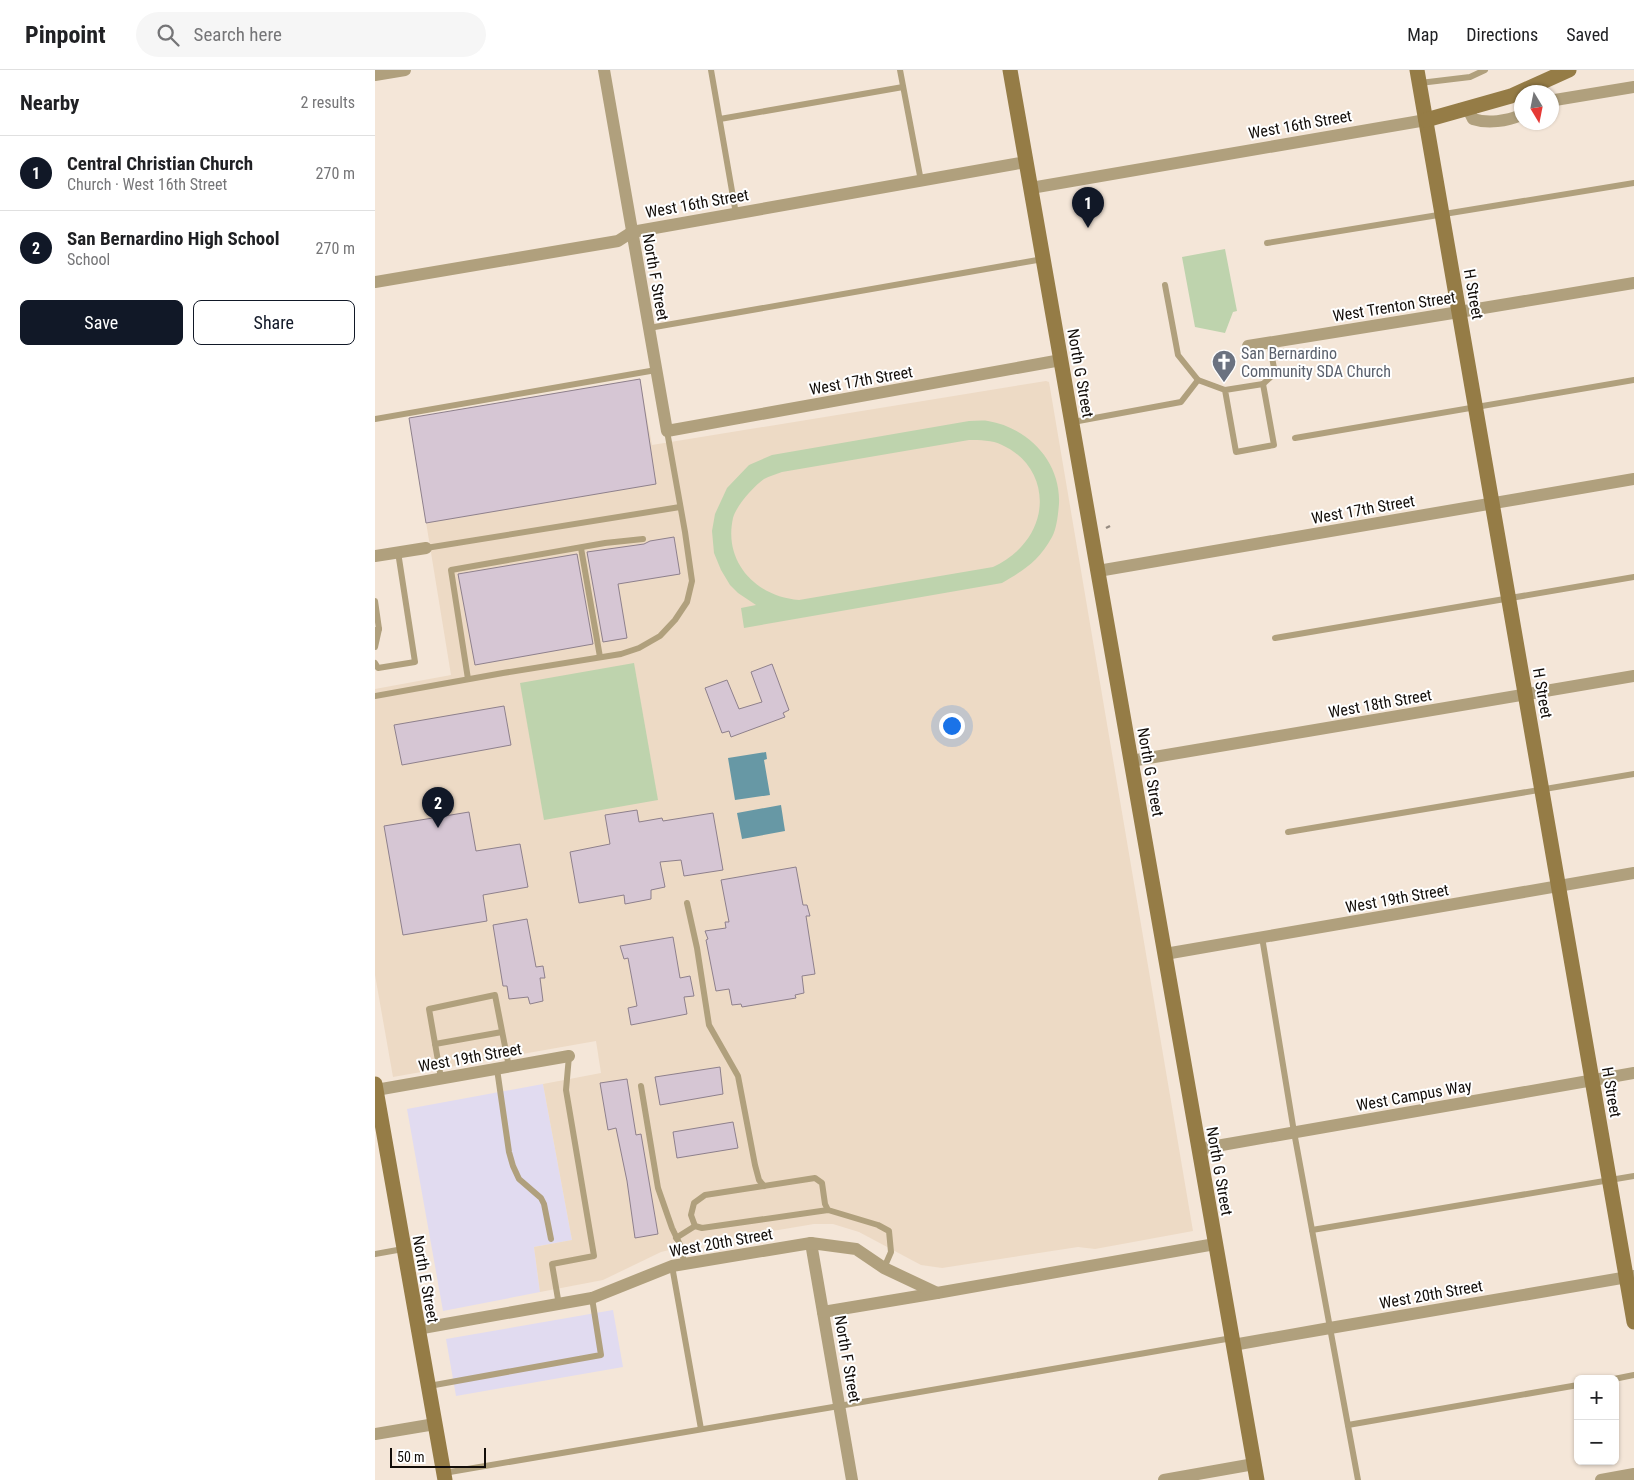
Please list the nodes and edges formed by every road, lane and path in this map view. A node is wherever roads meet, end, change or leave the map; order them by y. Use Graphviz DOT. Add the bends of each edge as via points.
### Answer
graph roads {
  1 [pos="405,70"];
  2 [pos="604,70"];
  3 [pos="711,70"];
  4 [pos="900,70"];
  5 [pos="1010,70"];
  6 [pos="1485,70"];
  7 [pos="1569,70"];
  8 [pos="375,75"];
  9 [pos="1418,77"];
  10 [pos="903,87"];
  11 [pos="1634,87"];
  12 [pos="1559,99"];
  13 [pos="1468,109"];
  14 [pos="1514,118"];
  15 [pos="719,119"];
  16 [pos="1426,120"];
  17 [pos="1026,162"];
  18 [pos="921,180"];
  19 [pos="1634,183"];
  20 [pos="1031,188"];
  21 [pos="736,214"];
  22 [pos="1442,214"];
  23 [pos="632,232"];
  24 [pos="1267,243"];
  25 [pos="1043,259"];
  26 [pos="375,282"];
  27 [pos="1634,283"];
  28 [pos="1165,285"];
  29 [pos="1459,312"];
  30 [pos="649,328"];
  31 [pos="1269,342"];
  32 [pos="1248,346"];
  33 [pos="1061,360"];
  34 [pos="656,370"];
  35 [pos="1197,380"];
  36 [pos="1634,380"];
  37 [pos="1263,384"];
  38 [pos="1225,390"];
  39 [pos="1475,407"];
  40 [pos="375,419"];
  41 [pos="1071,422"];
  42 [pos="667,431"];
  43 [pos="1295,438"];
  44 [pos="1634,479"];
  45 [pos="1492,503"];
  46 [pos="680,506"];
  47 [pos="1110,526"];
  48 [pos="1106,528"];
  49 [pos="643,539"];
  50 [pos="426,548"];
  51 [pos="581,548"];
  52 [pos="398,552"];
  53 [pos="375,556"];
  54 [pos="1098,571"];
  55 [pos="1634,577"];
  56 [pos="1509,598"];
  57 [pos="375,601"];
  58 [pos="377,629"];
  59 [pos="1275,638"];
  60 [pos="375,647"];
  61 [pos="600,657"];
  62 [pos="375,663"];
  63 [pos="1634,676"];
  64 [pos="468,679"];
  65 [pos="1525,694"];
  66 [pos="375,696"];
  67 [pos="1131,761"];
  68 [pos="1634,774"];
  69 [pos="1542,790"];
  70 [pos="1288,832"];
  71 [pos="1634,874"];
  72 [pos="1559,886"];
  73 [pos="687,902"];
  74 [pos="1262,937"];
  75 [pos="1165,954"];
  76 [pos="502,1032"];
  77 [pos="435,1044"];
  78 [pos="569,1056"];
  79 [pos="503,1068"];
  80 [pos="1634,1073"];
  81 [pos="441,1078"];
  82 [pos="1592,1080"];
  83 [pos="641,1086"];
  84 [pos="375,1087"];
  85 [pos="1295,1132"];
  86 [pos="1199,1149"];
  87 [pos="1634,1176"];
  88 [pos="1609,1180"];
  89 [pos="764,1186"];
  90 [pos="828,1210"];
  91 [pos="695,1226"];
  92 [pos="1312,1230"];
  93 [pos="677,1238"];
  94 [pos="551,1239"];
  95 [pos="811,1243"];
  96 [pos="1215,1244"];
  97 [pos="403,1249"];
  98 [pos="375,1254"];
  99 [pos="678,1265"];
  100 [pos="884,1268"];
  101 [pos="1630,1277"];
  102 [pos="937,1293"];
  103 [pos="591,1298"];
  104 [pos="559,1305"];
  105 [pos="823,1312"];
  106 [pos="1634,1322"];
  107 [pos="417,1328"];
  108 [pos="1330,1328"];
  109 [pos="1233,1342"];
  110 [pos="1634,1375"];
  111 [pos="1619,1378"];
  112 [pos="428,1386"];
  113 [pos="1574,1386"];
  114 [pos="839,1406"];
  115 [pos="435,1424"];
  116 [pos="1348,1424"];
  117 [pos="701,1429"];
  118 [pos="375,1434"];
  119 [pos="1254,1464"];
  120 [pos="1634,1474"];
  121 [pos="444,1476"];
  122 [pos="852,1480"];
  123 [pos="1164,1480"];
  124 [pos="1257,1480"];
  125 [pos="1358,1480"];
  126 [pos="1601,1480"];
  1 -- 8 [label="street"];
  2 -- 23 [label="street, North F Street"];
  3 -- 15 [label="lane"];
  4 -- 10 [label="lane"];
  5 -- 17 [label="street, North G Street"];
  6 -- 9 [label="lane" via="1470,77"];
  7 -- 13 [label="street, West 16th Street" via="1511,96"];
  9 -- 16 [label="street, H Street"];
  10 -- 15 [label="lane"];
  10 -- 18 [label="lane"];
  11 -- 12 [label="street"];
  13 -- 14 [label="street" via="1473,119 1478,121"];
  13 -- 16 [label="street, West 16th Street"];
  15 -- 21 [label="lane"];
  16 -- 20 [label="street, West 16th Street"];
  16 -- 22 [label="street, H Street"];
  17 -- 18 [label="street, West 16th Street"];
  17 -- 20 [label="street, North G Street"];
  18 -- 21 [label="street, West 16th Street"];
  19 -- 22 [label="lane"];
  20 -- 25 [label="street, North G Street"];
  21 -- 23 [label="street, West 16th Street"];
  22 -- 24 [label="lane"];
  22 -- 29 [label="street, H Street"];
  23 -- 26 [label="street, West 16th Street" via="618,241"];
  23 -- 30 [label="street, North F Street"];
  25 -- 30 [label="lane"];
  25 -- 33 [label="street, North G Street"];
  27 -- 29 [label="street, West Trenton Street"];
  28 -- 35 [label="lane" via="1178,355"];
  29 -- 31 [label="street, West Trenton Street"];
  29 -- 39 [label="street, H Street"];
  30 -- 34 [label="street, North F Street"];
  31 -- 32 [label="street, West Trenton Street"];
  31 -- 37 [label="lane" via="1275,373"];
  33 -- 41 [label="street, North G Street"];
  33 -- 42 [label="street, West 17th Street"];
  34 -- 40 [label="lane"];
  34 -- 42 [label="street, North F Street"];
  35 -- 38 [label="lane"];
  35 -- 41 [label="lane" via="1181,402"];
  36 -- 39 [label="lane"];
  37 -- 38 [label="lane"];
  37 -- 38 [label="lane" via="1274,445 1236,452"];
  39 -- 43 [label="lane"];
  39 -- 45 [label="street, H Street"];
  41 -- 54 [label="street, North G Street"];
  42 -- 46 [label="lane"];
  44 -- 45 [label="street, West 17th Street"];
  45 -- 54 [label="street, West 17th Street"];
  45 -- 56 [label="street, H Street"];
  46 -- 50 [label="lane"];
  46 -- 61 [label="lane" via="692,581 687,602 675,620 653,640 639,648"];
  47 -- 48 [label="path"];
  49 -- 51 [label="lane"];
  50 -- 52 [label="street"];
  51 -- 61 [label="lane"];
  51 -- 64 [label="lane" via="451,570"];
  52 -- 53 [label="street"];
  52 -- 62 [label="lane" via="415,662 378,668"];
  54 -- 67 [label="street, North G Street"];
  55 -- 56 [label="lane"];
  56 -- 59 [label="lane"];
  56 -- 65 [label="street, H Street"];
  57 -- 58 [label="lane"];
  58 -- 60 [label="lane"];
  61 -- 64 [label="lane"];
  63 -- 65 [label="street, West 18th Street"];
  64 -- 66 [label="lane"];
  65 -- 67 [label="street, West 18th Street"];
  65 -- 69 [label="street, H Street"];
  67 -- 75 [label="street, North G Street"];
  68 -- 69 [label="lane"];
  69 -- 70 [label="lane"];
  69 -- 72 [label="street, H Street"];
  71 -- 72 [label="street, West 19th Street"];
  72 -- 74 [label="street, West 19th Street"];
  72 -- 82 [label="street, H Street"];
  73 -- 89 [label="lane" via="709,1025 738,1076 755,1165"];
  74 -- 75 [label="street, West 19th Street"];
  74 -- 85 [label="lane"];
  75 -- 86 [label="street, North G Street"];
  76 -- 77 [label="lane"];
  76 -- 77 [label="lane" via="495,995 429,1008"];
  76 -- 79 [label="lane"];
  77 -- 81 [label="lane"];
  78 -- 79 [label="street, West 19th Street"];
  78 -- 104 [label="lane" via="566,1090 594,1256 552,1264"];
  79 -- 81 [label="street, West 19th Street"];
  79 -- 94 [label="lane" via="509,1152 519,1179 544,1204"];
  80 -- 82 [label="street, West Campus Way"];
  81 -- 84 [label="street, West 19th Street"];
  82 -- 85 [label="street, West Campus Way"];
  82 -- 88 [label="street, H Street"];
  83 -- 93 [label="lane" via="658,1188"];
  84 -- 97 [label="street, North E Street"];
  85 -- 86 [label="street, West Campus Way"];
  85 -- 92 [label="lane"];
  86 -- 96 [label="street, North G Street"];
  87 -- 88 [label="lane"];
  88 -- 92 [label="lane"];
  88 -- 101 [label="street, H Street"];
  89 -- 90 [label="lane" via="815,1178 822,1183"];
  89 -- 91 [label="lane" via="705,1195 693,1203 691,1215"];
  90 -- 91 [label="lane" via="702,1228"];
  90 -- 100 [label="lane" via="889,1230 891,1252"];
  91 -- 93 [label="lane"];
  92 -- 108 [label="lane"];
  93 -- 99 [label="lane" via="682,1249"];
  95 -- 99 [label="street, West 20th Street"];
  95 -- 100 [label="street, West 20th Street" via="856,1249"];
  95 -- 105 [label="street, North F Street"];
  96 -- 102 [label="street"];
  96 -- 109 [label="street, North G Street"];
  97 -- 98 [label="lane"];
  97 -- 107 [label="street, North E Street"];
  99 -- 103 [label="street, West 20th Street"];
  99 -- 117 [label="lane"];
  100 -- 102 [label="street, West 20th Street"];
  101 -- 106 [label="street, H Street"];
  101 -- 108 [label="street, West 20th Street"];
  102 -- 105 [label="street"];
  103 -- 104 [label="street, West 20th Street"];
  103 -- 112 [label="lane" via="601,1355"];
  104 -- 107 [label="street, West 20th Street"];
  105 -- 114 [label="street, North F Street"];
  107 -- 112 [label="street, North E Street"];
  108 -- 109 [label="street, West 20th Street"];
  108 -- 116 [label="lane"];
  109 -- 114 [label="lane"];
  109 -- 119 [label="street, North G Street"];
  110 -- 111 [label="lane"];
  112 -- 115 [label="street, North E Street"];
  113 -- 116 [label="lane"];
  114 -- 117 [label="lane"];
  114 -- 122 [label="street, North F Street"];
  115 -- 118 [label="street"];
  115 -- 121 [label="street, North E Street"];
  116 -- 125 [label="lane"];
  117 -- 121 [label="lane"];
  119 -- 123 [label="street"];
  119 -- 124 [label="street, North G Street"];
  120 -- 126 [label="street"];
}
